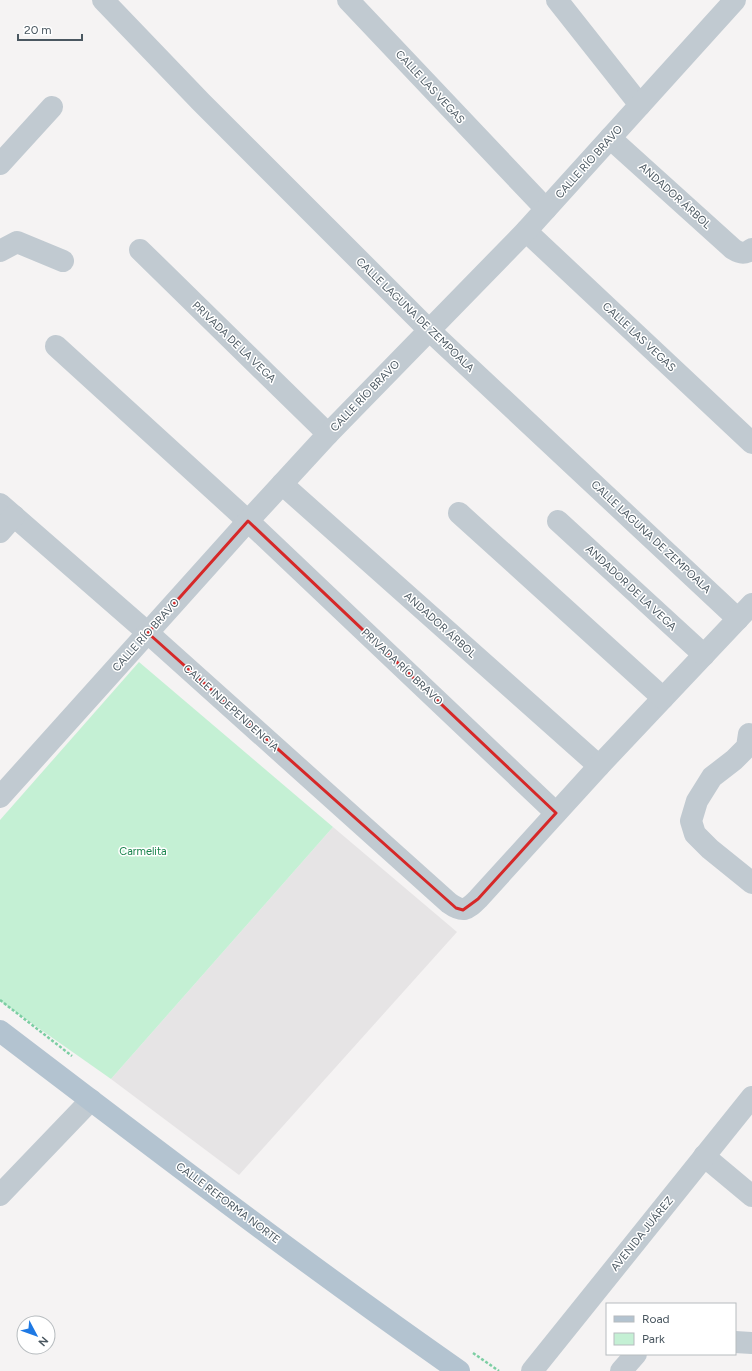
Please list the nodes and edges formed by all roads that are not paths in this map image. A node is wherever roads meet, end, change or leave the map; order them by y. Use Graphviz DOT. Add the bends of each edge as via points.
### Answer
graph roads {
  1 [pos="103,0"];
  2 [pos="348,0"];
  3 [pos="557,0"];
  4 [pos="735,0"];
  5 [pos="640,105"];
  6 [pos="52,107"];
  7 [pos="610,138"];
  8 [pos="0,164"];
  9 [pos="546,209"];
  10 [pos="526,231"];
  11 [pos="140,250"];
  12 [pos="0,251"];
  13 [pos="746,251"];
  14 [pos="63,261"];
  15 [pos="428,330"];
  16 [pos="56,346"];
  17 [pos="328,434"];
  18 [pos="752,443"];
  19 [pos="282,484"];
  20 [pos="7,510"];
  21 [pos="459,513"];
  22 [pos="558,520"];
  23 [pos="248,521"];
  24 [pos="0,532"];
  25 [pos="745,611"];
  26 [pos="148,633"];
  27 [pos="704,655"];
  28 [pos="663,698"];
  29 [pos="749,734"];
  30 [pos="599,766"];
  31 [pos="0,797"];
  32 [pos="556,812"];
  33 [pos="752,883"];
  34 [pos="0,1031"];
  35 [pos="752,1097"];
  36 [pos="91,1100"];
  37 [pos="704,1156"];
  38 [pos="0,1195"];
  39 [pos="752,1196"];
  40 [pos="736,1342"];
  41 [pos="752,1343"];
  42 [pos="635,1355"];
  43 [pos="460,1371"];
  44 [pos="532,1371"];
  45 [pos="621,1371"];
  1 -- 15 [label="street, CALLE LAGUNA DE ZEMPOALA"];
  2 -- 9 [label="street, CALLE LAS VEGAS"];
  3 -- 5 [label="street"];
  4 -- 5 [label="street, CALLE RÍO BRAVO"];
  5 -- 7 [label="street, CALLE RÍO BRAVO"];
  6 -- 8 [label="street"];
  7 -- 9 [label="street, CALLE RÍO BRAVO"];
  7 -- 13 [label="street, ANDADOR ÁRBOL" via="733,249"];
  9 -- 10 [label="street, CALLE RÍO BRAVO"];
  10 -- 15 [label="street, CALLE RÍO BRAVO"];
  10 -- 18 [label="street, CALLE LAS VEGAS"];
  11 -- 17 [label="street, PRIVADA DE LA VEGA"];
  12 -- 14 [label="street" via="17,242"];
  15 -- 17 [label="street, CALLE RÍO BRAVO"];
  15 -- 25 [label="street, CALLE LAGUNA DE ZEMPOALA"];
  16 -- 23 [label="street, PRIVADA RÍO BRAVO"];
  17 -- 19 [label="street, CALLE RÍO BRAVO"];
  19 -- 23 [label="street, CALLE RÍO BRAVO"];
  19 -- 30 [label="street, ANDADOR ÁRBOL"];
  20 -- 24 [label="street"];
  20 -- 26 [label="street, CALLE INDEPENDENCIA"];
  21 -- 28 [label="street"];
  22 -- 27 [label="street, ANDADOR DE LA VEGA"];
  23 -- 26 [label="street, CALLE RÍO BRAVO"];
  23 -- 32 [label="street, PRIVADA RÍO BRAVO"];
  25 -- 27 [label="street"];
  26 -- 31 [label="street, CALLE RÍO BRAVO"];
  26 -- 32 [label="street, CALLE INDEPENDENCIA" via="456,908 463,910 470,907"];
  27 -- 28 [label="street"];
  28 -- 30 [label="street"];
  29 -- 33 [label="street" via="747,747 712,777 697,801 691,821 695,834"];
  30 -- 32 [label="street"];
  34 -- 36 [label="main road, CALLE REFORMA NORTE"];
  35 -- 37 [label="street, AVENIDA JUÁREZ"];
  36 -- 38 [label="street"];
  36 -- 43 [label="main road, CALLE REFORMA NORTE" via="371,1309"];
  37 -- 39 [label="street"];
  37 -- 44 [label="street, AVENIDA JUÁREZ"];
  40 -- 41 [label="street"];
  42 -- 45 [label="street"];
}
